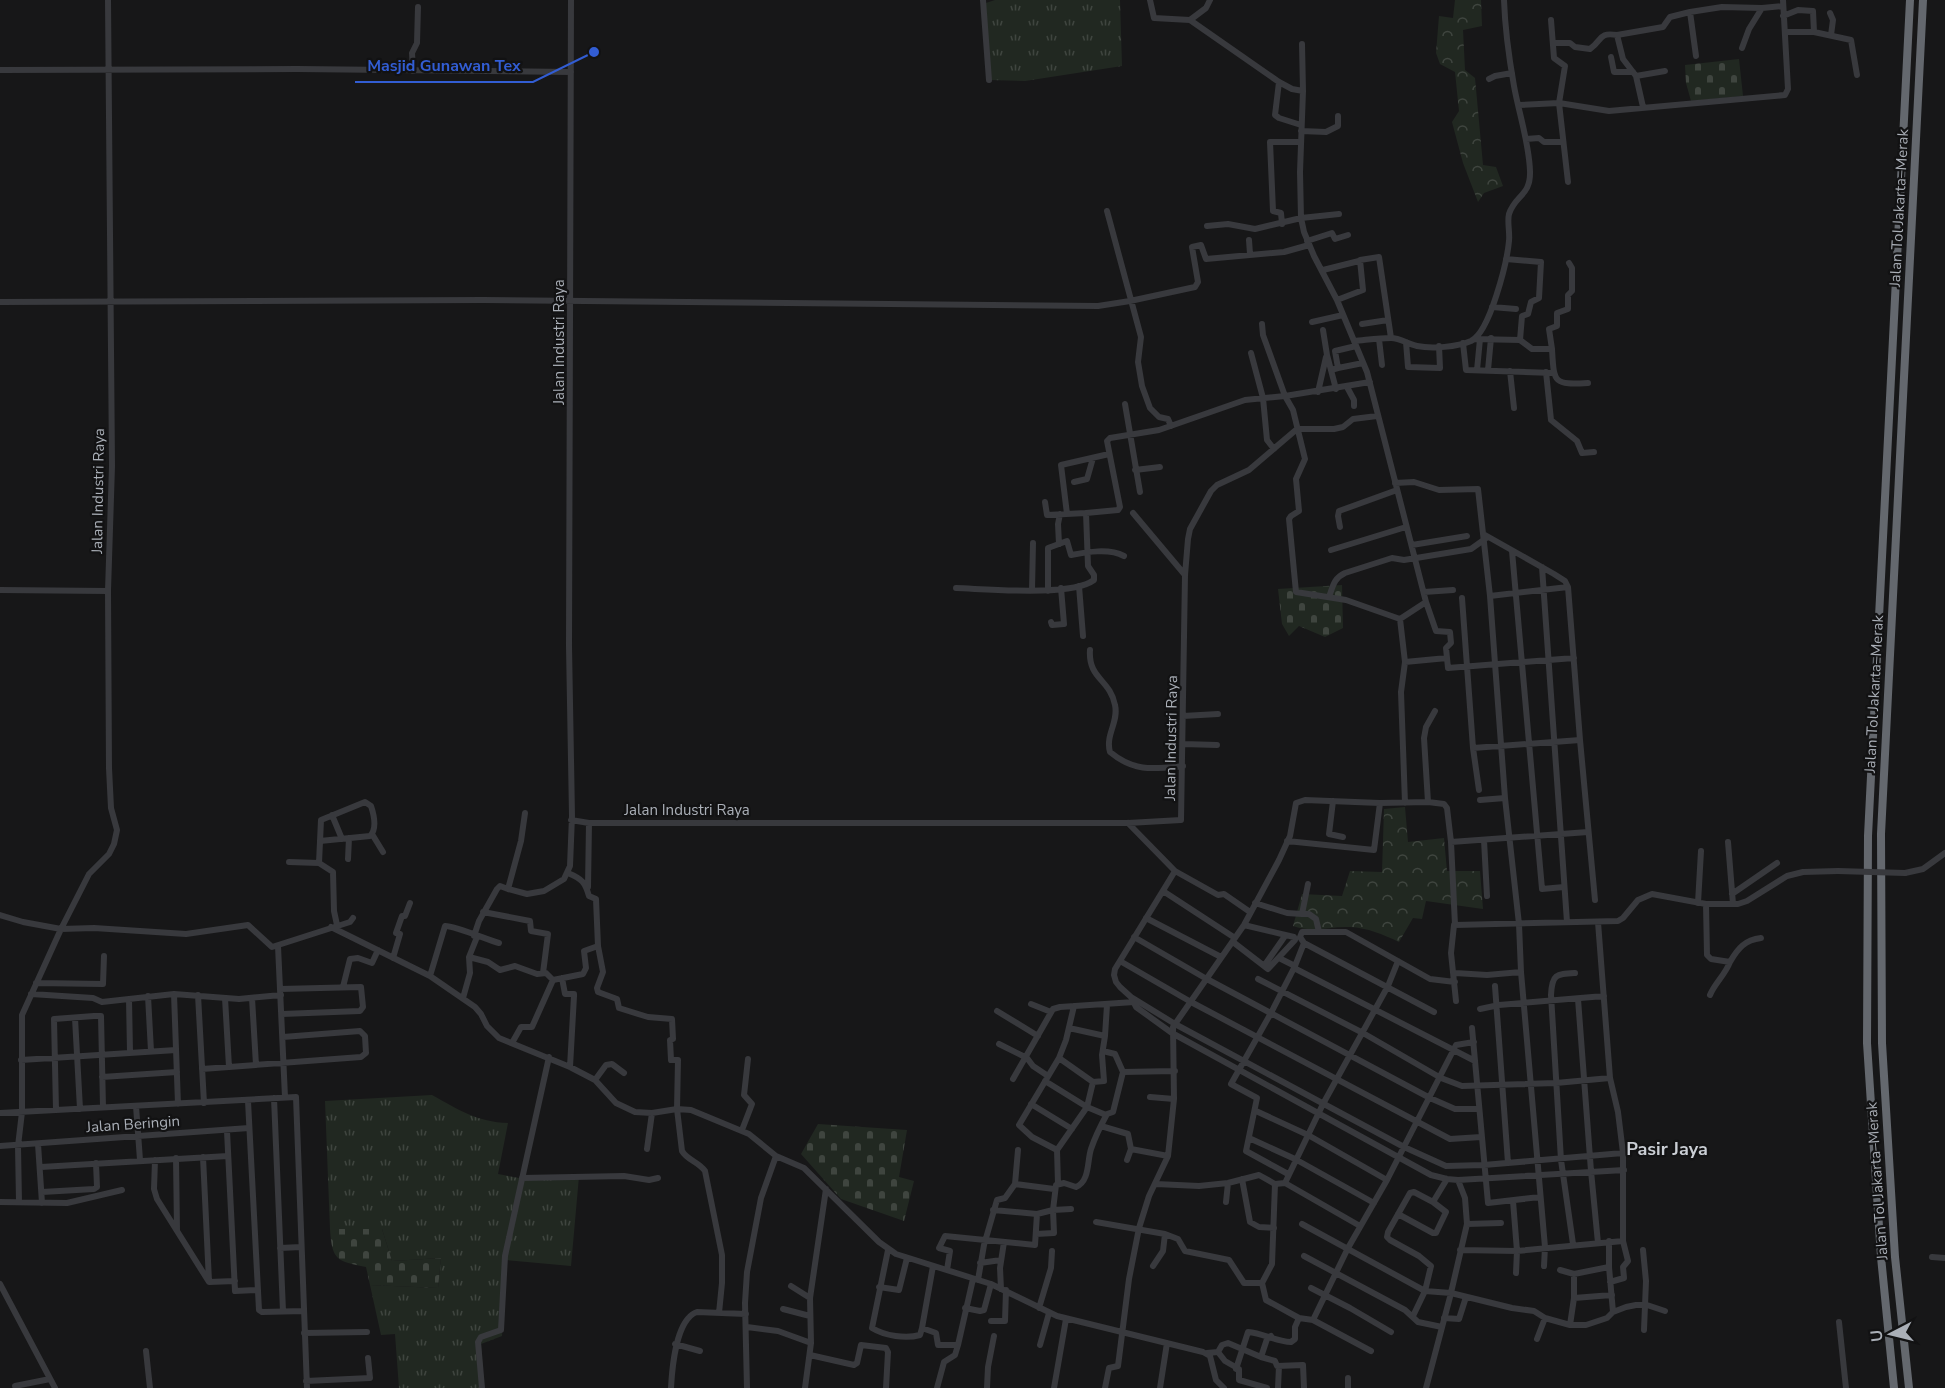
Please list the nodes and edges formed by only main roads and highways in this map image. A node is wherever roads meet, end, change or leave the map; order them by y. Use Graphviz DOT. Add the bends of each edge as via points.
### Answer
graph roads {
  1 [pos="1910,0"];
  2 [pos="1923,0"];
  3 [pos="1894,1388"];
  4 [pos="1909,1388"];
  1 -- 3 [label="highway, Jalan Tol Jakarta–Merak" via="1868,848 1867,1043"];
  2 -- 4 [label="highway, Jalan Tol Jakarta–Merak" via="1881,834 1882,1043 1895,1257"];
}
